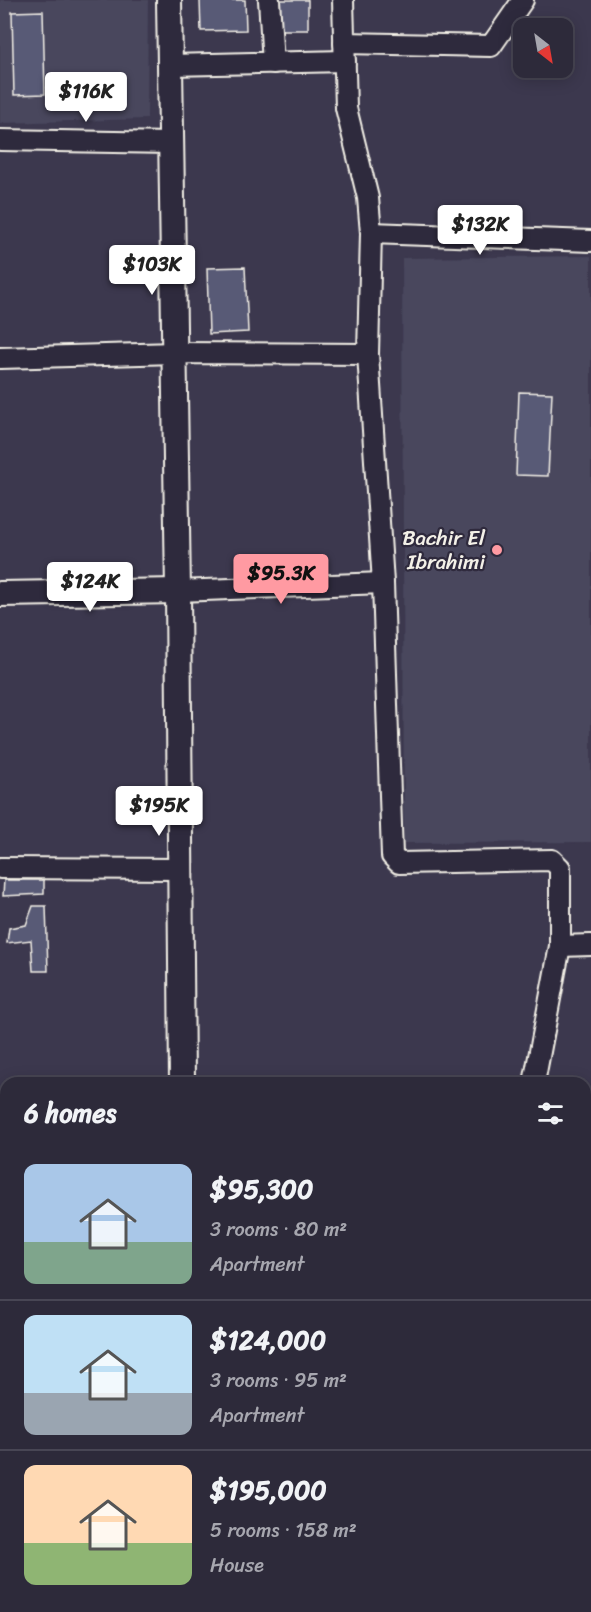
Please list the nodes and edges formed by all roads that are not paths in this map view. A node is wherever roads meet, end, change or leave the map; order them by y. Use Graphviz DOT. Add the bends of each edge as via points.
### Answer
graph roads {
  1 [pos="169,0"];
  2 [pos="269,0"];
  3 [pos="343,0"];
  4 [pos="523,0"];
  5 [pos="344,52"];
  6 [pos="273,63"];
  7 [pos="170,65"];
  8 [pos="0,140"];
  9 [pos="171,143"];
  10 [pos="371,234"];
  11 [pos="591,241"];
  12 [pos="175,353"];
  13 [pos="369,354"];
  14 [pos="0,358"];
  15 [pos="383,583"];
  16 [pos="178,591"];
  17 [pos="0,594"];
  18 [pos="0,868"];
  19 [pos="180,869"];
  20 [pos="591,945"];
  21 [pos="560,946"];
  22 [pos="182,1077"];
  23 [pos="535,1077"];
  1 -- 7 [label="street"];
  2 -- 6 [label="street"];
  3 -- 5 [label="street"];
  4 -- 5 [label="street" via="491,46"];
  5 -- 6 [label="street"];
  5 -- 10 [label="street" via="346,108 368,198"];
  6 -- 7 [label="street"];
  7 -- 9 [label="street"];
  8 -- 9 [label="street"];
  9 -- 12 [label="street"];
  10 -- 11 [label="street"];
  10 -- 13 [label="street"];
  12 -- 13 [label="street"];
  12 -- 14 [label="street"];
  12 -- 16 [label="street"];
  13 -- 15 [label="street"];
  15 -- 16 [label="street"];
  15 -- 21 [label="street" via="392,856 399,863 552,860 560,868"];
  16 -- 17 [label="street"];
  16 -- 19 [label="street"];
  18 -- 19 [label="street"];
  19 -- 22 [label="street"];
  20 -- 21 [label="street"];
  21 -- 23 [label="street"];
}
